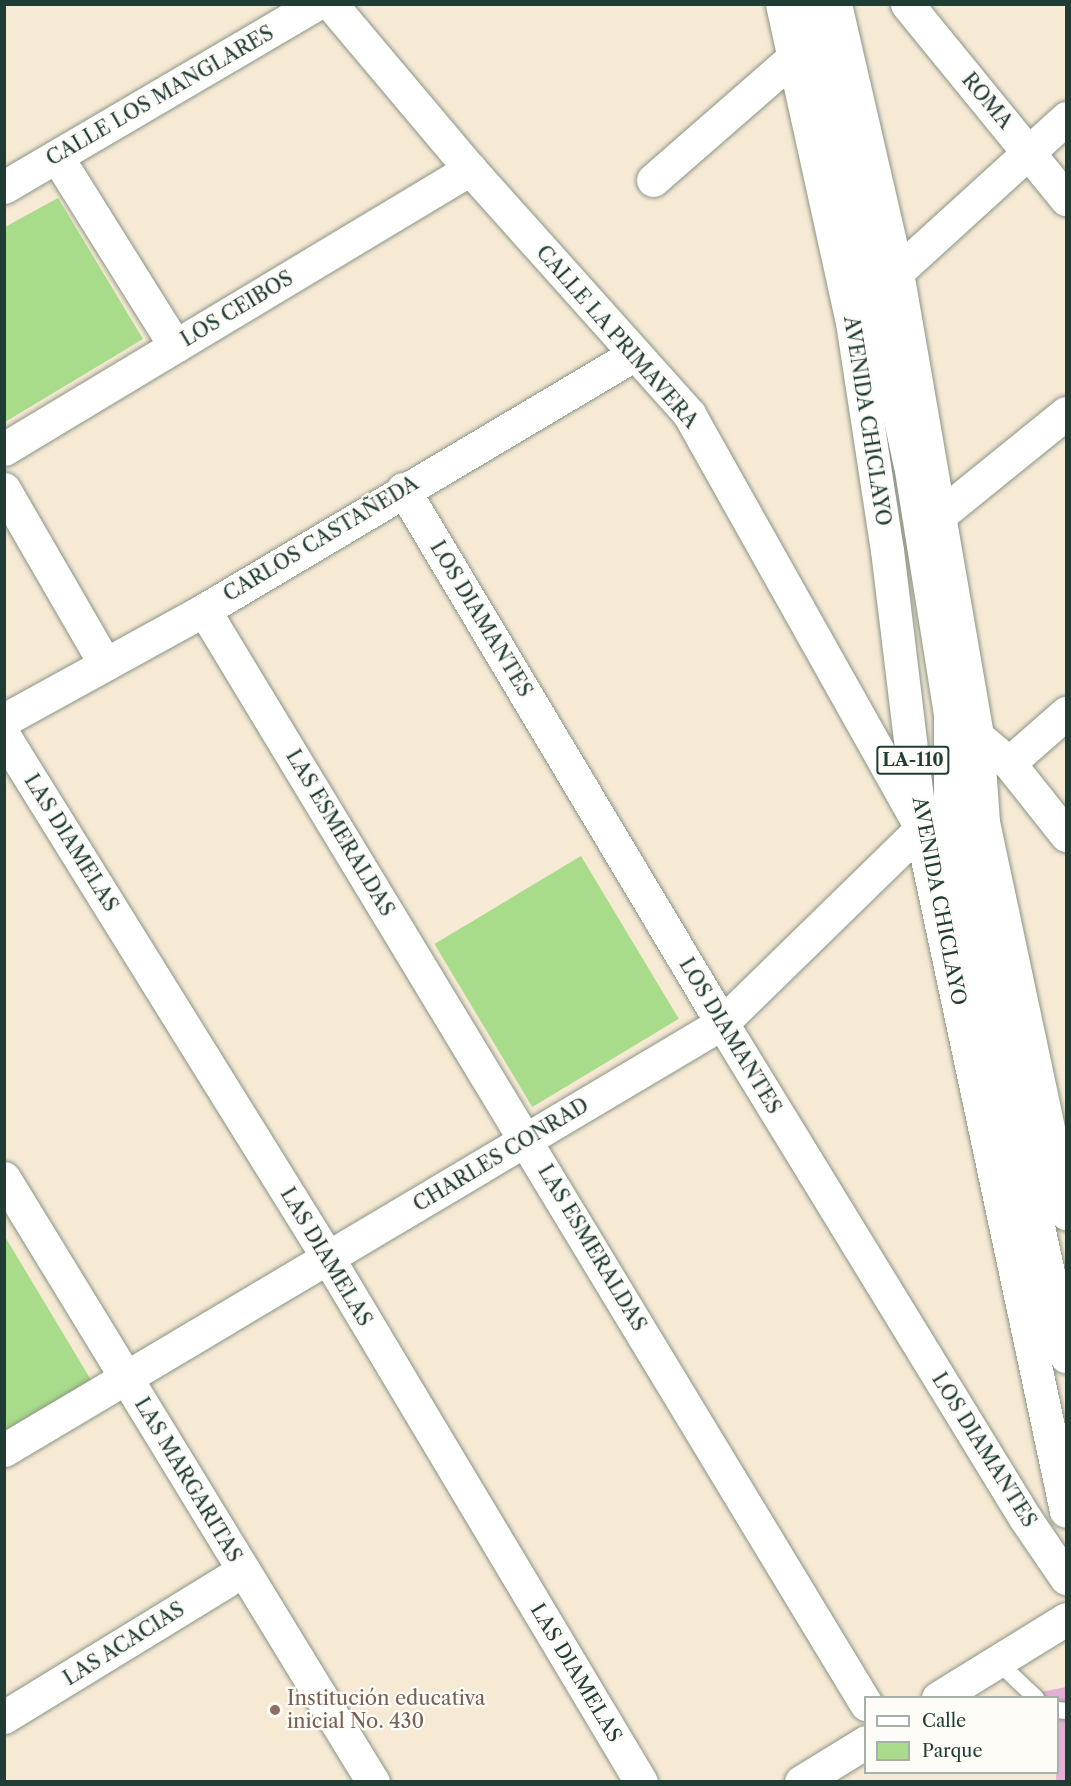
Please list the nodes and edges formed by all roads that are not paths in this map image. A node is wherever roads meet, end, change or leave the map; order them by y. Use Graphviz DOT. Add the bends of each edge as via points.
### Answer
graph roads {
  1 [pos="316,4"];
  2 [pos="331,4"];
  3 [pos="782,4"];
  4 [pos="811,4"];
  5 [pos="835,4"];
  6 [pos="907,4"];
  7 [pos="794,57"];
  8 [pos="1066,118"];
  9 [pos="1029,151"];
  10 [pos="57,157"];
  11 [pos="470,169"];
  12 [pos="653,180"];
  13 [pos="4,187"];
  14 [pos="1066,199"];
  15 [pos="897,272"];
  16 [pos="176,346"];
  17 [pos="635,354"];
  18 [pos="1066,412"];
  19 [pos="4,449"];
  20 [pos="4,489"];
  21 [pos="403,489"];
  22 [pos="940,515"];
  23 [pos="204,610"];
  24 [pos="105,664"];
  25 [pos="1066,713"];
  26 [pos="4,720"];
  27 [pos="4,736"];
  28 [pos="977,736"];
  29 [pos="1009,763"];
  30 [pos="950,798"];
  31 [pos="921,830"];
  32 [pos="1066,835"];
  33 [pos="722,1023"];
  34 [pos="527,1140"];
  35 [pos="4,1178"];
  36 [pos="1066,1214"];
  37 [pos="328,1258"];
  38 [pos="1066,1356"];
  39 [pos="126,1378"];
  40 [pos="4,1450"];
  41 [pos="1066,1511"];
  42 [pos="244,1570"];
  43 [pos="1066,1578"];
  44 [pos="1066,1619"];
  45 [pos="997,1661"];
  46 [pos="941,1696"];
  47 [pos="1034,1696"];
  48 [pos="864,1701"];
  49 [pos="4,1717"];
  50 [pos="864,1743"];
  51 [pos="364,1778"];
  52 [pos="641,1782"];
  53 [pos="801,1782"];
  1 -- 10 [label="street, CALLE LOS MANGLARES"];
  2 -- 11 [label="street, CALLE LA PRIMAVERA"];
  3 -- 7 [label="street, AVENIDA CHICLAYO / LA-110"];
  4 -- 30 [label="street, AVENIDA CHICLAYO" via="910,464 950,714"];
  5 -- 15 [label="street, LA-110"];
  6 -- 9 [label="street, ROMA"];
  7 -- 12 [label="street"];
  7 -- 31 [label="street, AVENIDA CHICLAYO / LA-110" via="852,322 887,550"];
  8 -- 9 [label="street"];
  9 -- 14 [label="street, ROMA"];
  9 -- 15 [label="street"];
  10 -- 13 [label="street, CALLE LOS MANGLARES"];
  10 -- 16 [label="street"];
  11 -- 16 [label="street, LOS CEIBOS"];
  11 -- 17 [label="street, CALLE LA PRIMAVERA"];
  15 -- 22 [label="street, LA-110"];
  16 -- 19 [label="street, LOS CEIBOS"];
  17 -- 21 [label="street, CARLOS CASTAÑEDA"];
  17 -- 31 [label="street, CALLE LA PRIMAVERA" via="689,414"];
  18 -- 22 [label="street"];
  20 -- 24 [label="street"];
  21 -- 23 [label="street, CARLOS CASTAÑEDA"];
  21 -- 33 [label="street, LOS DIAMANTES"];
  22 -- 28 [label="street, LA-110"];
  23 -- 24 [label="street, CARLOS CASTAÑEDA"];
  23 -- 34 [label="street, LAS ESMERALDAS"];
  24 -- 26 [label="street, CARLOS CASTAÑEDA"];
  25 -- 29 [label="street"];
  27 -- 37 [label="street, LAS DIAMELAS"];
  28 -- 29 [label="street"];
  28 -- 36 [label="street, LA-110" via="983,822"];
  29 -- 32 [label="street"];
  30 -- 31 [label="street, CHARLES CONRAD"];
  30 -- 38 [label="street, AVENIDA CHICLAYO" via="956,846"];
  31 -- 33 [label="street, CHARLES CONRAD"];
  31 -- 41 [label="street, AVENIDA CHICLAYO / LA-110"];
  33 -- 34 [label="street, CHARLES CONRAD"];
  33 -- 43 [label="street, LOS DIAMANTES" via="1025,1518"];
  34 -- 37 [label="street, CHARLES CONRAD"];
  34 -- 48 [label="street, LAS ESMERALDAS"];
  35 -- 39 [label="street, LAS MARGARITAS"];
  37 -- 39 [label="street, CHARLES CONRAD"];
  37 -- 52 [label="street, LAS DIAMELAS"];
  39 -- 40 [label="street, CHARLES CONRAD"];
  39 -- 42 [label="street, LAS MARGARITAS"];
  42 -- 49 [label="street, LAS ACACIAS"];
  42 -- 51 [label="street, LAS MARGARITAS"];
  44 -- 45 [label="street"];
  45 -- 46 [label="street"];
  45 -- 47 [label="lane"];
  50 -- 53 [label="street"];
}
